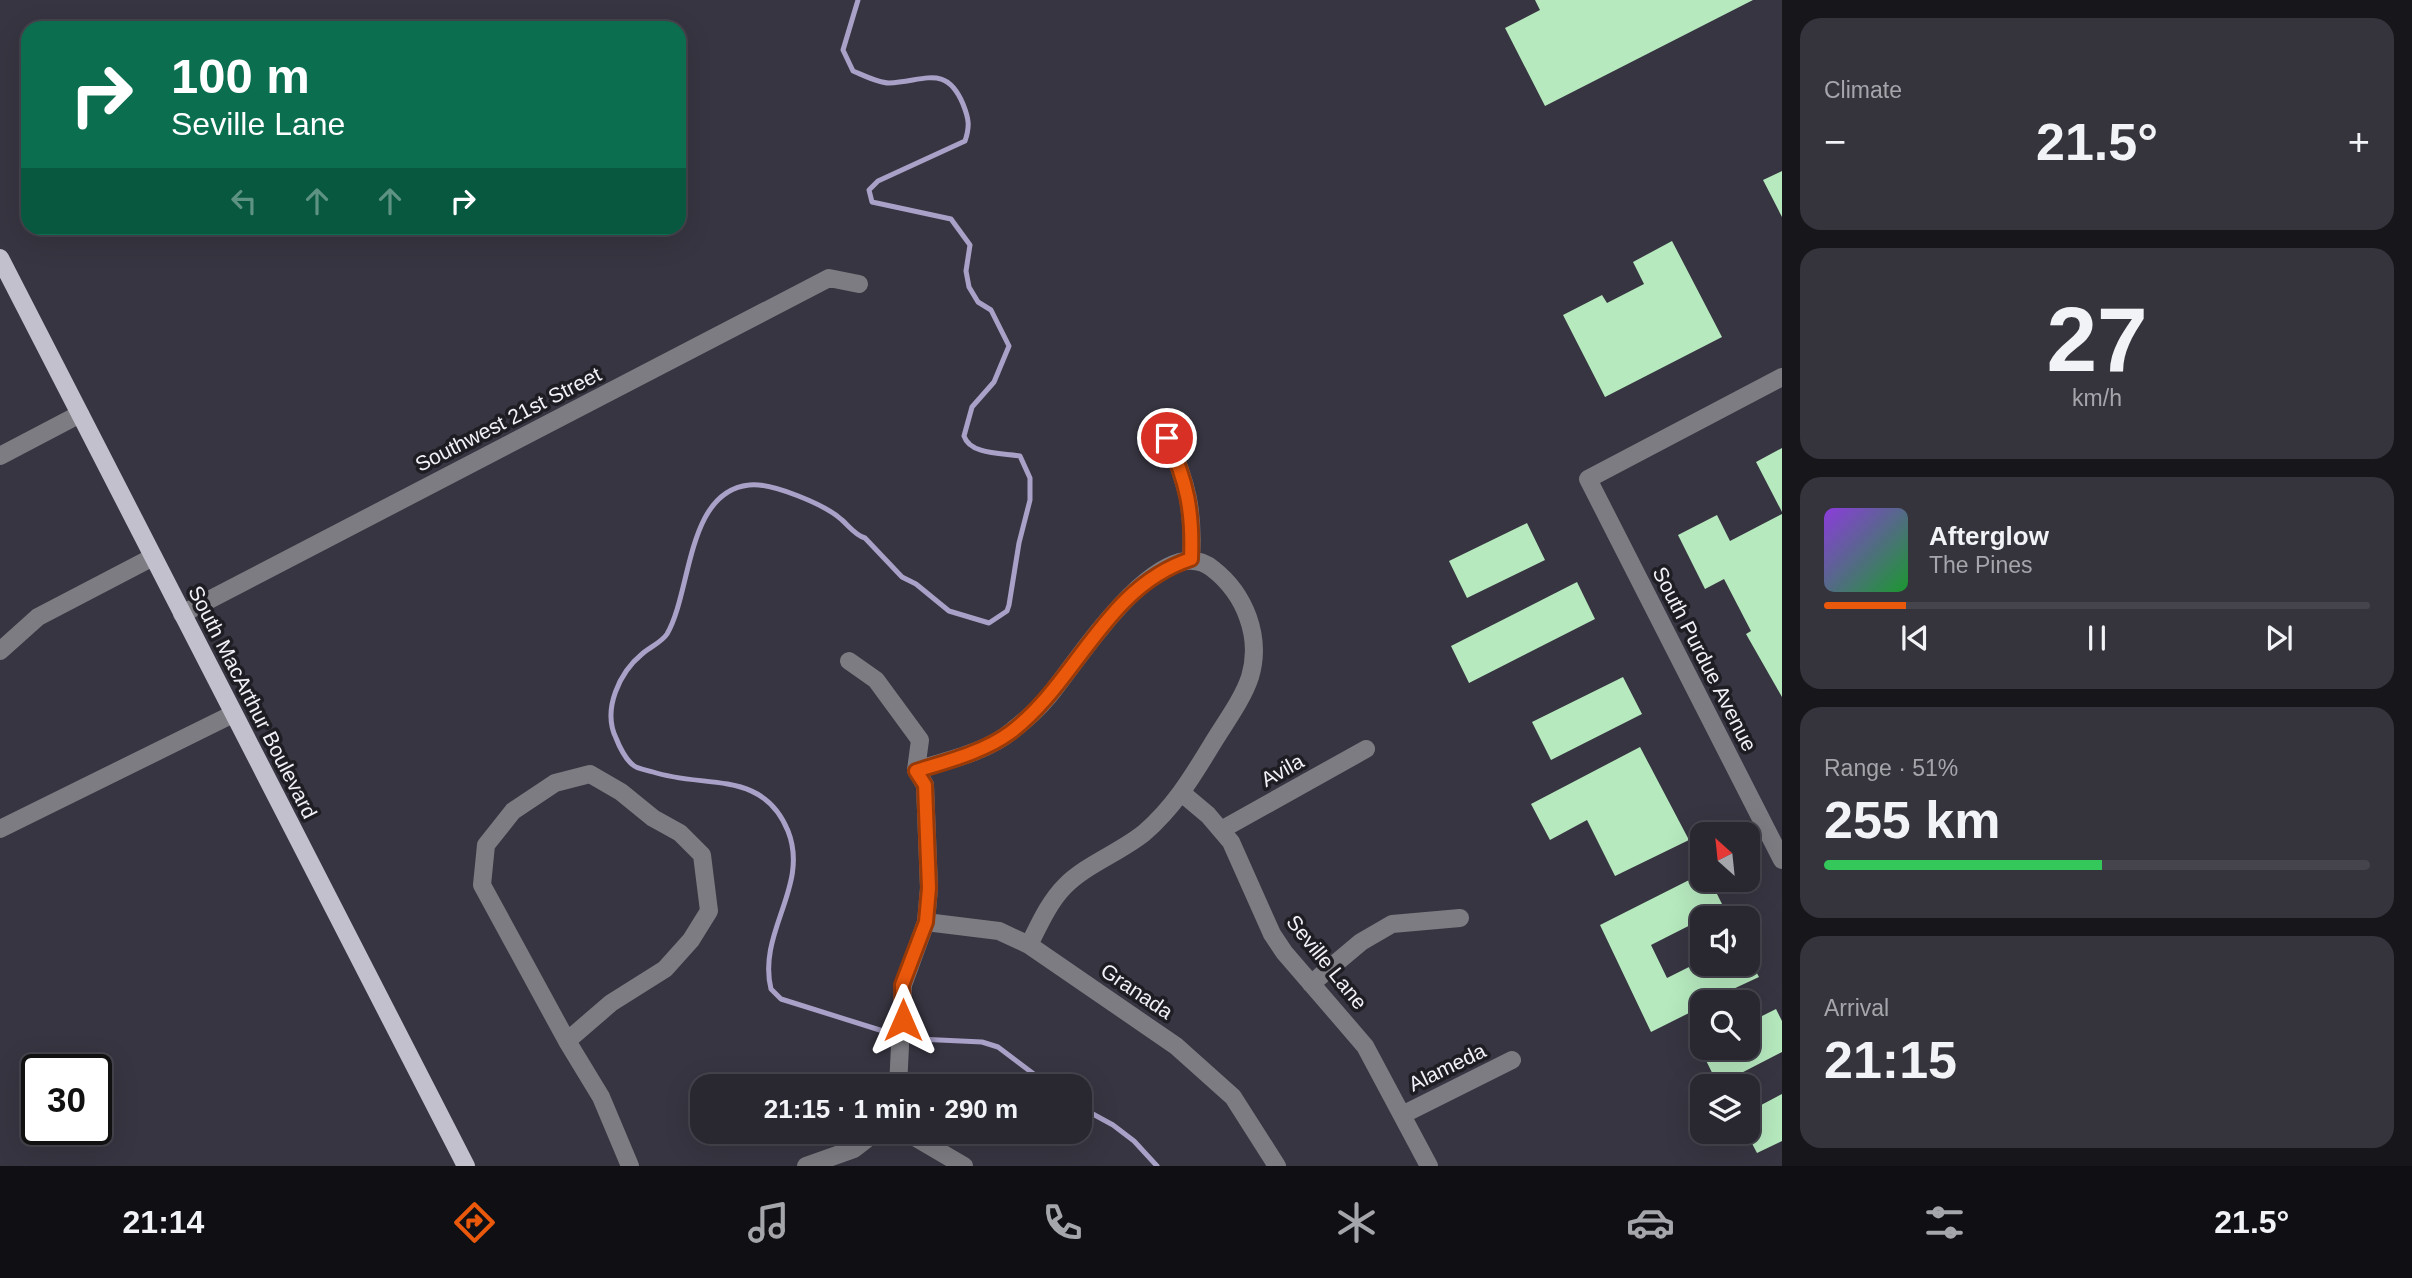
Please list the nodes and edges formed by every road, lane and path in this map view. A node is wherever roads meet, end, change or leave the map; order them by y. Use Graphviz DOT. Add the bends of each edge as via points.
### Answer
graph roads {
  1 [pos="0,258"];
  2 [pos="859,284"];
  3 [pos="1782,377"];
  4 [pos="80,414"];
  5 [pos="1167,438"];
  6 [pos="0,456"];
  7 [pos="153,557"];
  8 [pos="1191,559"];
  9 [pos="182,614"];
  10 [pos="0,651"];
  11 [pos="849,661"];
  12 [pos="233,714"];
  13 [pos="1366,749"];
  14 [pos="916,771"];
  15 [pos="1183,794"];
  16 [pos="0,829"];
  17 [pos="1221,830"];
  18 [pos="1782,859"];
  19 [pos="1460,918"];
  20 [pos="926,922"];
  21 [pos="1028,944"];
  22 [pos="1311,984"];
  23 [pos="567,1041"];
  24 [pos="1513,1060"];
  25 [pos="899,1074"];
  26 [pos="1402,1115"];
  27 [pos="860,1144"];
  28 [pos="926,1144"];
  29 [pos="628,1165"];
  30 [pos="466,1166"];
  31 [pos="806,1166"];
  32 [pos="964,1166"];
  33 [pos="1278,1166"];
  34 [pos="1429,1166"];
  1 -- 4 [label="main road, South MacArthur Boulevard"];
  2 -- 9 [label="street, Southwest 21st Street" via="829,278"];
  3 -- 18 [label="street, South Purdue Avenue" via="1588,479"];
  4 -- 6 [label="street"];
  4 -- 7 [label="main road, South MacArthur Boulevard"];
  5 -- 8 [label="street" via="1184,476 1193,520"];
  7 -- 9 [label="main road, South MacArthur Boulevard"];
  7 -- 10 [label="street" via="38,617"];
  8 -- 14 [label="street" via="1149,579 1126,599 1049,696 1013,730 990,744"];
  8 -- 15 [label="street" via="1208,564 1238,594 1251,626 1254,660 1238,702"];
  9 -- 12 [label="main road, South MacArthur Boulevard"];
  11 -- 14 [label="street" via="876,680 920,740"];
  12 -- 16 [label="street"];
  12 -- 30 [label="main road, South MacArthur Boulevard"];
  13 -- 17 [label="street, Avila"];
  14 -- 20 [label="street" via="925,785"];
  15 -- 17 [label="street, Seville Lane"];
  15 -- 21 [label="street" via="1143,834 1065,886"];
  17 -- 22 [label="street, Seville Lane" via="1231,842 1272,934"];
  19 -- 22 [label="street" via="1392,924 1361,942"];
  20 -- 21 [label="street, Granada" via="999,931"];
  20 -- 25 [label="street" via="902,985"];
  21 -- 33 [label="street, Granada" via="1209,1074 1233,1097"];
  22 -- 26 [label="street, Seville Lane" via="1365,1046"];
  23 -- 23 [label="street" via="482,885 486,845 513,811 555,783 590,774 680,833 702,855 709,911 665,969 611,1003"];
  23 -- 29 [label="street" via="601,1097"];
  24 -- 26 [label="street, Alameda"];
  26 -- 34 [label="street, Seville Lane"];
  27 -- 31 [label="street"];
  28 -- 32 [label="street"];
}
